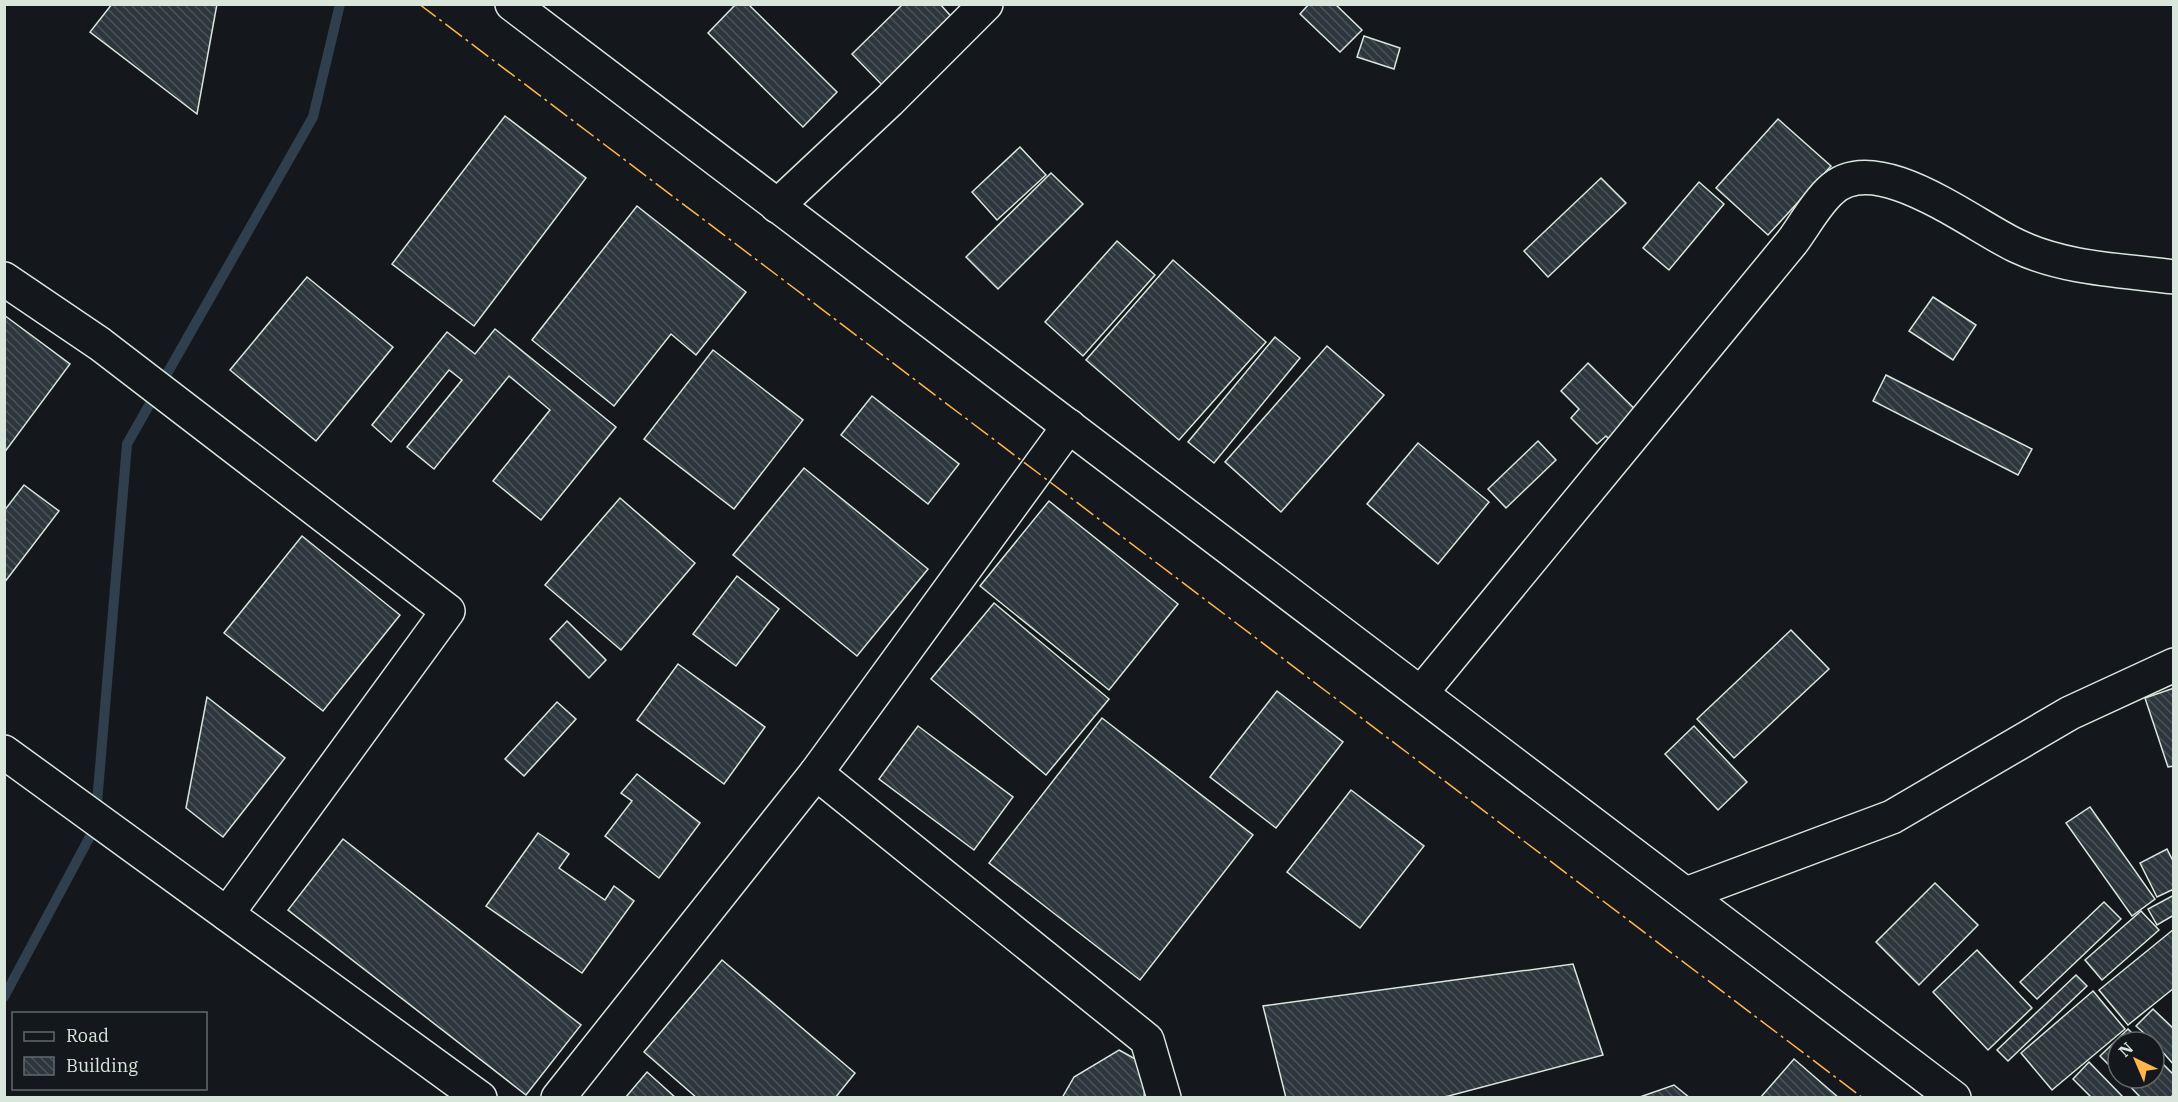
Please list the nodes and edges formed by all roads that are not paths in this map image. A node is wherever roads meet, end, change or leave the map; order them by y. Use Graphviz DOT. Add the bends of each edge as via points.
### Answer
graph roads {
  1 [pos="512,4"];
  2 [pos="986,4"];
  3 [pos="777,206"];
  4 [pos="2174,277"];
  5 [pos="4,279"];
  6 [pos="1068,426"];
  7 [pos="2174,665"];
  8 [pos="1421,693"];
  9 [pos="12,757"];
  10 [pos="816,773"];
  11 [pos="1686,894"];
  12 [pos="226,914"];
  13 [pos="480,1098"];
  14 [pos="558,1098"];
  15 [pos="1164,1098"];
  16 [pos="1954,1098"];
  1 -- 3 [label="street"];
  2 -- 3 [label="street" via="890,101"];
  3 -- 6 [label="street"];
  4 -- 8 [label="street" via="2065,263 2017,246 1909,186 1880,178 1848,181 1831,190 1792,243"];
  5 -- 12 [label="street" via="99,344 448,611"];
  6 -- 8 [label="street"];
  6 -- 10 [label="street"];
  7 -- 11 [label="street" via="2070,714 1892,817"];
  8 -- 11 [label="street"];
  9 -- 12 [label="street"];
  10 -- 14 [label="street"];
  10 -- 15 [label="street" via="1148,1040"];
  11 -- 16 [label="street"];
  12 -- 13 [label="street"];
}
